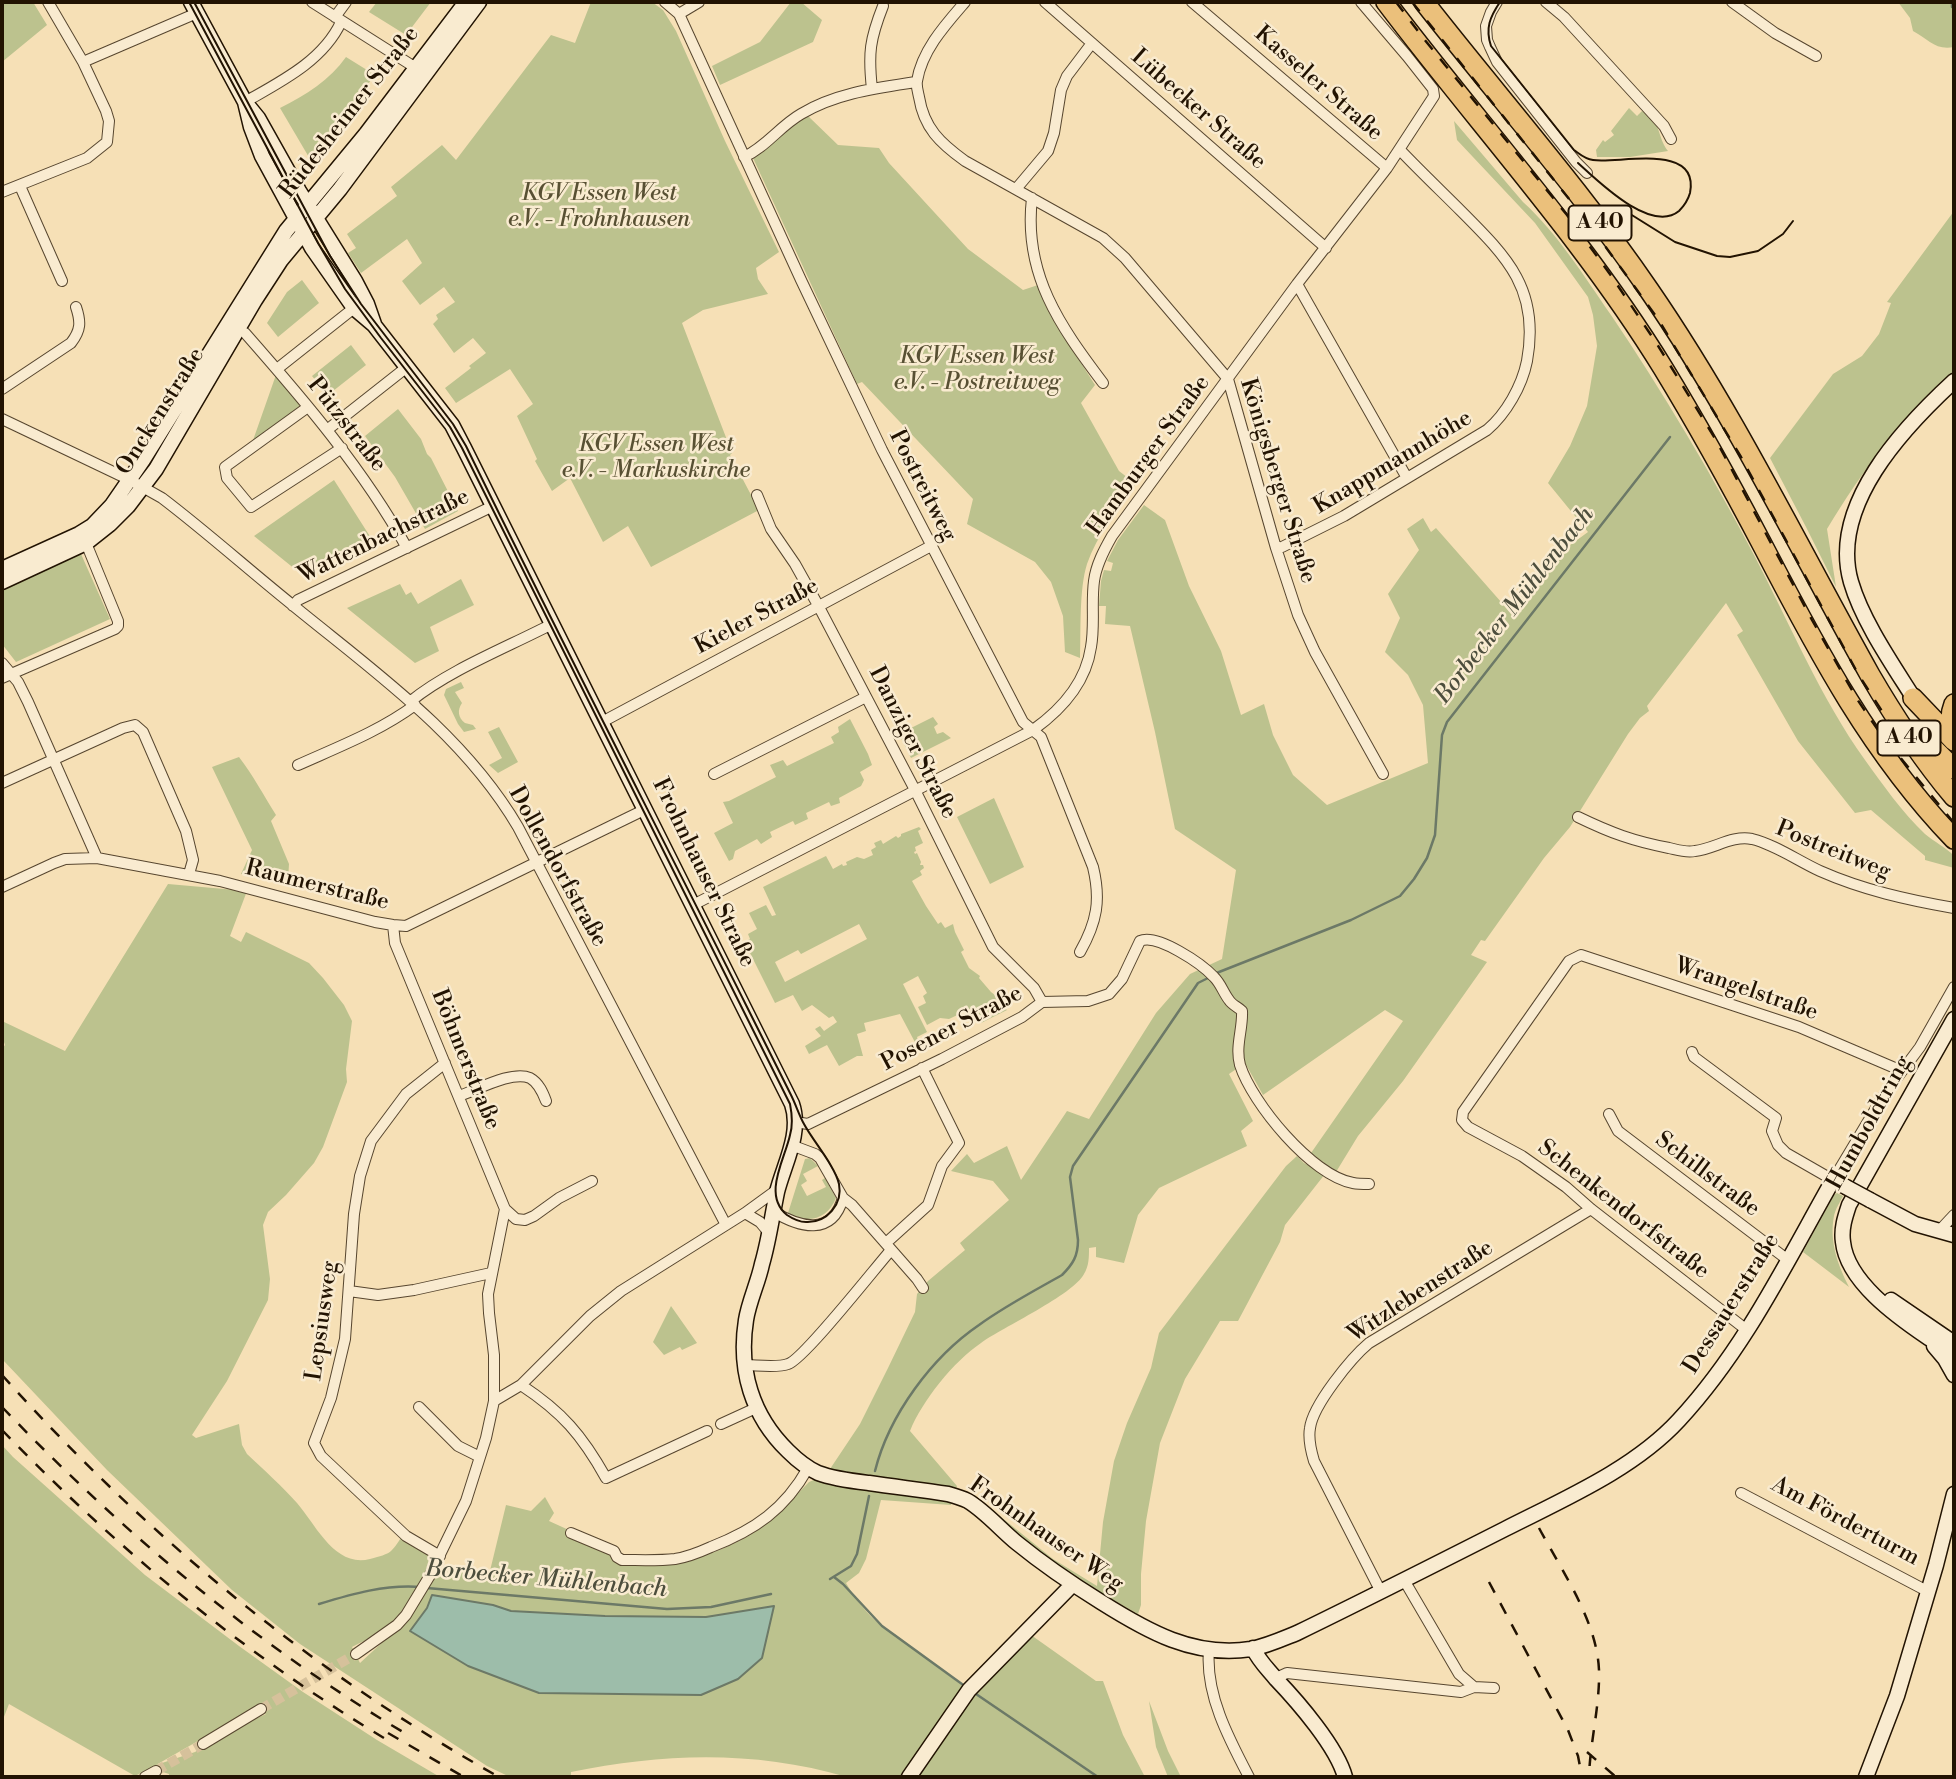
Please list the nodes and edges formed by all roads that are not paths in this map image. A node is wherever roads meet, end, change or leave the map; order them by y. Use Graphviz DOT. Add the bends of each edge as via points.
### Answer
graph roads {
  1 [pos="48,2"];
  2 [pos="312,2"];
  3 [pos="346,2"];
  4 [pos="466,2"];
  5 [pos="479,2"];
  6 [pos="665,2"];
  7 [pos="699,2"];
  8 [pos="965,2"];
  9 [pos="1045,2"];
  10 [pos="1192,2"];
  11 [pos="1361,2"];
  12 [pos="1376,2"];
  13 [pos="1386,2"];
  14 [pos="1424,2"];
  15 [pos="1497,2"];
  16 [pos="1546,2"];
  17 [pos="1732,2"];
  18 [pos="883,6"];
  19 [pos="194,7"];
  20 [pos="679,15"];
  21 [pos="338,19"];
  22 [pos="1415,41"];
  23 [pos="1092,43"];
  24 [pos="1816,57"];
  25 [pos="83,62"];
  26 [pos="416,68"];
  27 [pos="916,82"];
  28 [pos="872,89"];
  29 [pos="245,102"];
  30 [pos="1671,139"];
  31 [pos="1400,150"];
  32 [pos="744,157"];
  33 [pos="1387,168"];
  34 [pos="1587,173"];
  35 [pos="20,186"];
  36 [pos="1016,189"];
  37 [pos="2,192"];
  38 [pos="1032,198"];
  39 [pos="312,211"];
  40 [pos="296,220"];
  41 [pos="303,233"];
  42 [pos="1326,248"];
  43 [pos="62,281"];
  44 [pos="1297,284"];
  45 [pos="76,307"];
  46 [pos="354,307"];
  47 [pos="374,325"];
  48 [pos="245,332"];
  49 [pos="407,367"];
  50 [pos="277,369"];
  51 [pos="1228,379"];
  52 [pos="1954,382"];
  53 [pos="1103,383"];
  54 [pos="2,389"];
  55 [pos="307,407"];
  56 [pos="3,417"];
  57 [pos="327,430"];
  58 [pos="342,448"];
  59 [pos="1407,478"];
  60 [pos="137,483"];
  61 [pos="757,495"];
  62 [pos="493,506"];
  63 [pos="86,543"];
  64 [pos="931,546"];
  65 [pos="407,548"];
  66 [pos="1276,548"];
  67 [pos="2,569"];
  68 [pos="2,582"];
  69 [pos="293,606"];
  70 [pos="819,607"];
  71 [pos="552,624"];
  72 [pos="2,663"];
  73 [pos="1870,675"];
  74 [pos="7,676"];
  75 [pos="866,696"];
  76 [pos="1913,698"];
  77 [pos="413,703"];
  78 [pos="1954,704"];
  79 [pos="602,722"];
  80 [pos="1033,730"];
  81 [pos="1954,733"];
  82 [pos="1954,741"];
  83 [pos="1954,758"];
  84 [pos="54,760"];
  85 [pos="298,765"];
  86 [pos="1954,769"];
  87 [pos="714,774"];
  88 [pos="1384,774"];
  89 [pos="2,783"];
  90 [pos="915,790"];
  91 [pos="1954,797"];
  92 [pos="646,809"];
  93 [pos="1578,817"];
  94 [pos="1954,839"];
  95 [pos="97,858"];
  96 [pos="535,862"];
  97 [pos="189,874"];
  98 [pos="2,887"];
  99 [pos="693,905"];
  100 [pos="1954,908"];
  101 [pos="393,925"];
  102 [pos="1080,952"];
  103 [pos="1574,957"];
  104 [pos="1954,987"];
  105 [pos="1042,1002"];
  106 [pos="1954,1019"];
  107 [pos="1692,1052"];
  108 [pos="445,1063"];
  109 [pos="922,1068"];
  110 [pos="1902,1071"];
  111 [pos="459,1096"];
  112 [pos="546,1101"];
  113 [pos="1609,1115"];
  114 [pos="795,1122"];
  115 [pos="791,1145"];
  116 [pos="592,1181"];
  117 [pos="1840,1183"];
  118 [pos="1369,1184"];
  119 [pos="778,1189"];
  120 [pos="843,1198"];
  121 [pos="505,1209"];
  122 [pos="1591,1209"];
  123 [pos="774,1212"];
  124 [pos="746,1213"];
  125 [pos="1954,1215"];
  126 [pos="726,1225"];
  127 [pos="1939,1231"];
  128 [pos="769,1233"];
  129 [pos="1954,1235"];
  130 [pos="889,1246"];
  131 [pos="1788,1260"];
  132 [pos="491,1273"];
  133 [pos="923,1288"];
  134 [pos="1868,1288"];
  135 [pos="349,1291"];
  136 [pos="1748,1331"];
  137 [pos="1927,1337"];
  138 [pos="1954,1343"];
  139 [pos="1954,1355"];
  140 [pos="744,1365"];
  141 [pos="1954,1375"];
  142 [pos="521,1385"];
  143 [pos="494,1401"];
  144 [pos="419,1406"];
  145 [pos="756,1408"];
  146 [pos="721,1424"];
  147 [pos="707,1431"];
  148 [pos="480,1457"];
  149 [pos="808,1468"];
  150 [pos="1741,1493"];
  151 [pos="1954,1494"];
  152 [pos="571,1533"];
  153 [pos="440,1556"];
  154 [pos="1404,1580"];
  155 [pos="1072,1585"];
  156 [pos="1927,1591"];
  157 [pos="1381,1592"];
  158 [pos="1260,1646"];
  159 [pos="1209,1650"];
  160 [pos="356,1654"];
  161 [pos="1276,1678"];
  162 [pos="1474,1687"];
  163 [pos="1494,1688"];
  164 [pos="261,1709"];
  165 [pos="203,1744"];
  166 [pos="156,1771"];
  167 [pos="145,1777"];
  168 [pos="909,1777"];
  169 [pos="1249,1777"];
  170 [pos="1345,1777"];
  171 [pos="1866,1777"];
  1 -- 25 [label="street"];
  2 -- 21 [label="street"];
  3 -- 21 [label="street"];
  4 -- 26 [label="main road, Rüdesheimer Straße"];
  5 -- 39 [label="main road, Rüdesheimer Straße" via="340,189"];
  6 -- 20 [label="street, Postreitweg"];
  7 -- 20 [label="street"];
  8 -- 27 [label="street" via="929,50"];
  9 -- 23 [label="street, Lübecker Straße"];
  10 -- 33 [label="street, Kasseler Straße"];
  11 -- 31 [label="street, Hamburger Straße" via="1433,89 1434,96"];
  12 -- 22 [label="highway"];
  13 -- 22 [label="highway, A 40"];
  14 -- 73 [label="highway, A 40" via="1627,258 1669,320 1740,437"];
  15 -- 34 [label="street" via="1486,33 1497,62"];
  16 -- 30 [label="street" via="1664,126"];
  17 -- 24 [label="street"];
  18 -- 28 [label="street" via="870,51"];
  19 -- 25 [label="street"];
  19 -- 29 [label="main road, Frohnhauser Straße"];
  20 -- 32 [label="street, Postreitweg"];
  21 -- 26 [label="street"];
  21 -- 29 [label="street" via="320,52"];
  22 -- 94 [label="highway, A 40" via="1567,231 1642,335 1720,465 1850,704 1897,773"];
  23 -- 36 [label="street" via="1066,76 1048,151"];
  23 -- 42 [label="street, Lübecker Straße"];
  25 -- 35 [label="street" via="106,111 107,142 87,158"];
  26 -- 39 [label="main road, Rüdesheimer Straße"];
  27 -- 28 [label="street"];
  27 -- 36 [label="street, Königsberger Straße" via="922,112 945,147"];
  28 -- 32 [label="street" via="811,108"];
  29 -- 39 [label="main road, Frohnhauser Straße"];
  29 -- 40 [label="main road, Frohnhauser Straße" via="262,156"];
  31 -- 33 [label="street, Hamburger Straße"];
  31 -- 59 [label="street, Knappmannhöhe" via="1489,239 1514,271 1527,306 1530,336 1520,383 1495,423"];
  32 -- 64 [label="street, Postreitweg"];
  33 -- 42 [label="street, Hamburger Straße"];
  35 -- 37 [label="street"];
  35 -- 43 [label="street"];
  36 -- 38 [label="street, Königsberger Straße"];
  38 -- 51 [label="street, Königsberger Straße" via="1103,238 1125,258"];
  38 -- 53 [label="street" via="1032,244 1047,300"];
  39 -- 40 [label="main road, Rüdesheimer Straße"];
  39 -- 41 [label="main road, Onckenstraße"];
  39 -- 47 [label="main road, Frohnhauser Straße" via="355,281"];
  40 -- 41 [label="main road, Frohnhauser Straße"];
  40 -- 60 [label="main road, Onckenstraße" via="268,257"];
  41 -- 46 [label="main road, Frohnhauser Straße"];
  41 -- 60 [label="main road, Onckenstraße" via="269,278 156,469"];
  42 -- 44 [label="street, Hamburger Straße"];
  44 -- 51 [label="street, Hamburger Straße"];
  44 -- 59 [label="street"];
  45 -- 54 [label="street" via="81,324 71,343"];
  46 -- 47 [label="main road, Frohnhauser Straße"];
  46 -- 50 [label="street"];
  47 -- 49 [label="main road, Frohnhauser Straße"];
  48 -- 50 [label="street, Pützstraße"];
  49 -- 57 [label="street"];
  49 -- 62 [label="main road, Frohnhauser Straße" via="452,425"];
  50 -- 55 [label="street, Pützstraße"];
  51 -- 66 [label="street, Königsberger Straße"];
  51 -- 80 [label="street, Hamburger Straße" via="1102,554 1094,582 1087,664 1074,691"];
  52 -- 76 [label="main road" via="1880,464 1865,487 1850,530 1848,567 1854,591"];
  55 -- 57 [label="street, Pützstraße"];
  55 -- 58 [label="street" via="225,467 227,478 251,507"];
  56 -- 60 [label="street, Dollendorfstraße"];
  57 -- 58 [label="street, Pützstraße"];
  58 -- 65 [label="street, Pützstraße"];
  59 -- 66 [label="street, Knappmannhöhe" via="1330,524"];
  60 -- 63 [label="main road, Onckenstraße" via="120,516"];
  60 -- 67 [label="main road, Onckenstraße" via="92,526"];
  60 -- 69 [label="street, Dollendorfstraße" via="184,514"];
  61 -- 70 [label="street, Danziger Straße" via="771,529"];
  62 -- 65 [label="street, Wattenbachstraße"];
  62 -- 71 [label="main road, Frohnhauser Straße"];
  63 -- 68 [label="main road, Onckenstraße"];
  63 -- 74 [label="street" via="118,626"];
  64 -- 70 [label="street, Kieler Straße"];
  64 -- 80 [label="street, Postreitweg" via="1023,722"];
  65 -- 69 [label="street, Wattenbachstraße"];
  66 -- 88 [label="street, Königsberger Straße" via="1306,635"];
  69 -- 77 [label="street, Dollendorfstraße"];
  70 -- 75 [label="street, Danziger Straße"];
  70 -- 79 [label="street, Kieler Straße"];
  71 -- 77 [label="street" via="450,675 423,691"];
  71 -- 79 [label="main road, Frohnhauser Straße"];
  72 -- 74 [label="street"];
  73 -- 86 [label="highway"];
  73 -- 91 [label="highway, A 40" via="1909,738"];
  74 -- 84 [label="street" via="29,702"];
  75 -- 87 [label="street"];
  75 -- 90 [label="street, Danziger Straße"];
  76 -- 82 [label="highway"];
  76 -- 83 [label="main road"];
  77 -- 85 [label="street" via="400,716"];
  77 -- 96 [label="street, Dollendorfstraße" via="499,796"];
  78 -- 81 [label="highway"];
  79 -- 92 [label="main road, Frohnhauser Straße"];
  80 -- 90 [label="street, Hamburger Straße"];
  80 -- 102 [label="street, Postreitweg" via="1041,737 1098,887 1093,925"];
  84 -- 89 [label="street"];
  84 -- 95 [label="street"];
  84 -- 97 [label="street" via="129,725 139,727 187,831 193,860"];
  90 -- 99 [label="street, Hamburger Straße"];
  90 -- 105 [label="street, Danziger Straße" via="993,947"];
  92 -- 96 [label="street, Raumerstraße"];
  92 -- 99 [label="main road, Frohnhauser Straße"];
  93 -- 100 [label="street, Postreitweg" via="1636,842 1688,852 1734,839 1753,839 1864,888"];
  95 -- 97 [label="street, Raumerstraße"];
  95 -- 98 [label="street, Raumerstraße" via="65,859"];
  96 -- 101 [label="street, Raumerstraße" via="406,926"];
  96 -- 126 [label="street, Dollendorfstraße"];
  97 -- 101 [label="street, Raumerstraße"];
  99 -- 114 [label="main road, Frohnhauser Straße" via="792,1104"];
  101 -- 108 [label="street, Böhmerstraße" via="395,943"];
  103 -- 110 [label="street, Wrangelstraße" via="1581,955 1799,1027"];
  103 -- 122 [label="street, Schenkendorfstraße" via="1463,1112 1462,1120 1566,1186"];
  104 -- 110 [label="street, Dessauerstraße"];
  105 -- 109 [label="street, Posener Straße" via="1022,1017"];
  105 -- 118 [label="street, Posener Straße" via="1088,1001 1109,994 1140,942 1151,939 1169,946 1207,970 1242,1011 1240,1063 1265,1109 1293,1145 1328,1172 1352,1183"];
  106 -- 134 [label="main road, Humboldtring" via="1849,1205 1843,1224 1846,1258"];
  107 -- 117 [label="street" via="1776,1118 1772,1131 1786,1153"];
  108 -- 111 [label="street, Böhmerstraße"];
  108 -- 135 [label="street, Lepsiusweg" via="406,1094 372,1141 354,1214"];
  109 -- 114 [label="street, Posener Straße" via="808,1124"];
  109 -- 130 [label="street" via="959,1143 942,1167 928,1205"];
  110 -- 117 [label="street, Dessauerstraße" via="1882,1098"];
  111 -- 112 [label="street" via="505,1078 524,1077 537,1084"];
  111 -- 121 [label="street, Böhmerstraße"];
  113 -- 131 [label="street, Schillstraße" via="1618,1131"];
  114 -- 115 [label="main road, Frohnhauser Straße"];
  115 -- 119 [label="main road, Frohnhauser Straße"];
  115 -- 120 [label="street" via="820,1158"];
  116 -- 121 [label="street" via="525,1220"];
  117 -- 127 [label="main road, bridge" via="1915,1224"];
  117 -- 131 [label="main road, Dessauerstraße"];
  119 -- 123 [label="main road, Frohnhauser Straße"];
  119 -- 124 [label="street"];
  120 -- 123 [label="street" via="834,1214 816,1225 797,1224"];
  120 -- 130 [label="street"];
  121 -- 132 [label="street"];
  122 -- 136 [label="street, Schenkendorfstraße"];
  122 -- 157 [label="street, Witzlebenstraße" via="1369,1343 1320,1404 1310,1429 1314,1461"];
  123 -- 128 [label="main road, Frohnhauser Straße"];
  124 -- 126 [label="street"];
  124 -- 128 [label="street"];
  125 -- 127 [label="street"];
  126 -- 142 [label="street" via="606,1301"];
  127 -- 129 [label="main road"];
  128 -- 140 [label="main road, Frohnhauser Straße" via="747,1316"];
  130 -- 133 [label="street"];
  130 -- 140 [label="street" via="793,1362"];
  131 -- 136 [label="main road, Dessauerstraße"];
  132 -- 135 [label="street" via="377,1295"];
  132 -- 143 [label="street"];
  134 -- 137 [label="main road, Humboldtring"];
  134 -- 138 [label="main road, Humboldtring"];
  135 -- 153 [label="street, Lepsiusweg" via="339,1368 314,1443 321,1456 406,1536"];
  136 -- 154 [label="main road, Dessauerstraße" via="1704,1392 1658,1441 1597,1483"];
  137 -- 139 [label="main road, Humboldtring"];
  137 -- 141 [label="main road"];
  140 -- 145 [label="main road, Frohnhauser Straße"];
  142 -- 143 [label="street"];
  142 -- 147 [label="street" via="563,1417 606,1478"];
  143 -- 148 [label="street"];
  144 -- 148 [label="street" via="458,1446"];
  145 -- 146 [label="street"];
  145 -- 149 [label="main road, Frohnhauser Straße" via="778,1441"];
  148 -- 153 [label="street" via="466,1501"];
  149 -- 152 [label="street" via="765,1520 747,1532 677,1559 622,1560 614,1551"];
  149 -- 155 [label="main road, Frohnhauser Weg" via="840,1479 948,1494 968,1501"];
  150 -- 156 [label="street, Am Förderturm"];
  151 -- 156 [label="main road, Am Förderturm"];
  153 -- 160 [label="street" via="397,1625"];
  154 -- 157 [label="main road, Dessauerstraße"];
  154 -- 162 [label="street" via="1459,1674"];
  155 -- 159 [label="main road, Frohnhauser Weg" via="1153,1633"];
  155 -- 168 [label="main road" via="969,1690"];
  156 -- 171 [label="main road, Am Förderturm"];
  157 -- 158 [label="main road, Dessauerstraße"];
  158 -- 159 [label="main road, Frohnhauser Weg"];
  158 -- 161 [label="main road"];
  159 -- 169 [label="street" via="1207,1669 1213,1694"];
  161 -- 162 [label="street" via="1287,1672 1461,1692"];
  161 -- 170 [label="main road" via="1325,1739"];
  162 -- 163 [label="street"];
  164 -- 165 [label="street"];
  166 -- 167 [label="street"];
}
